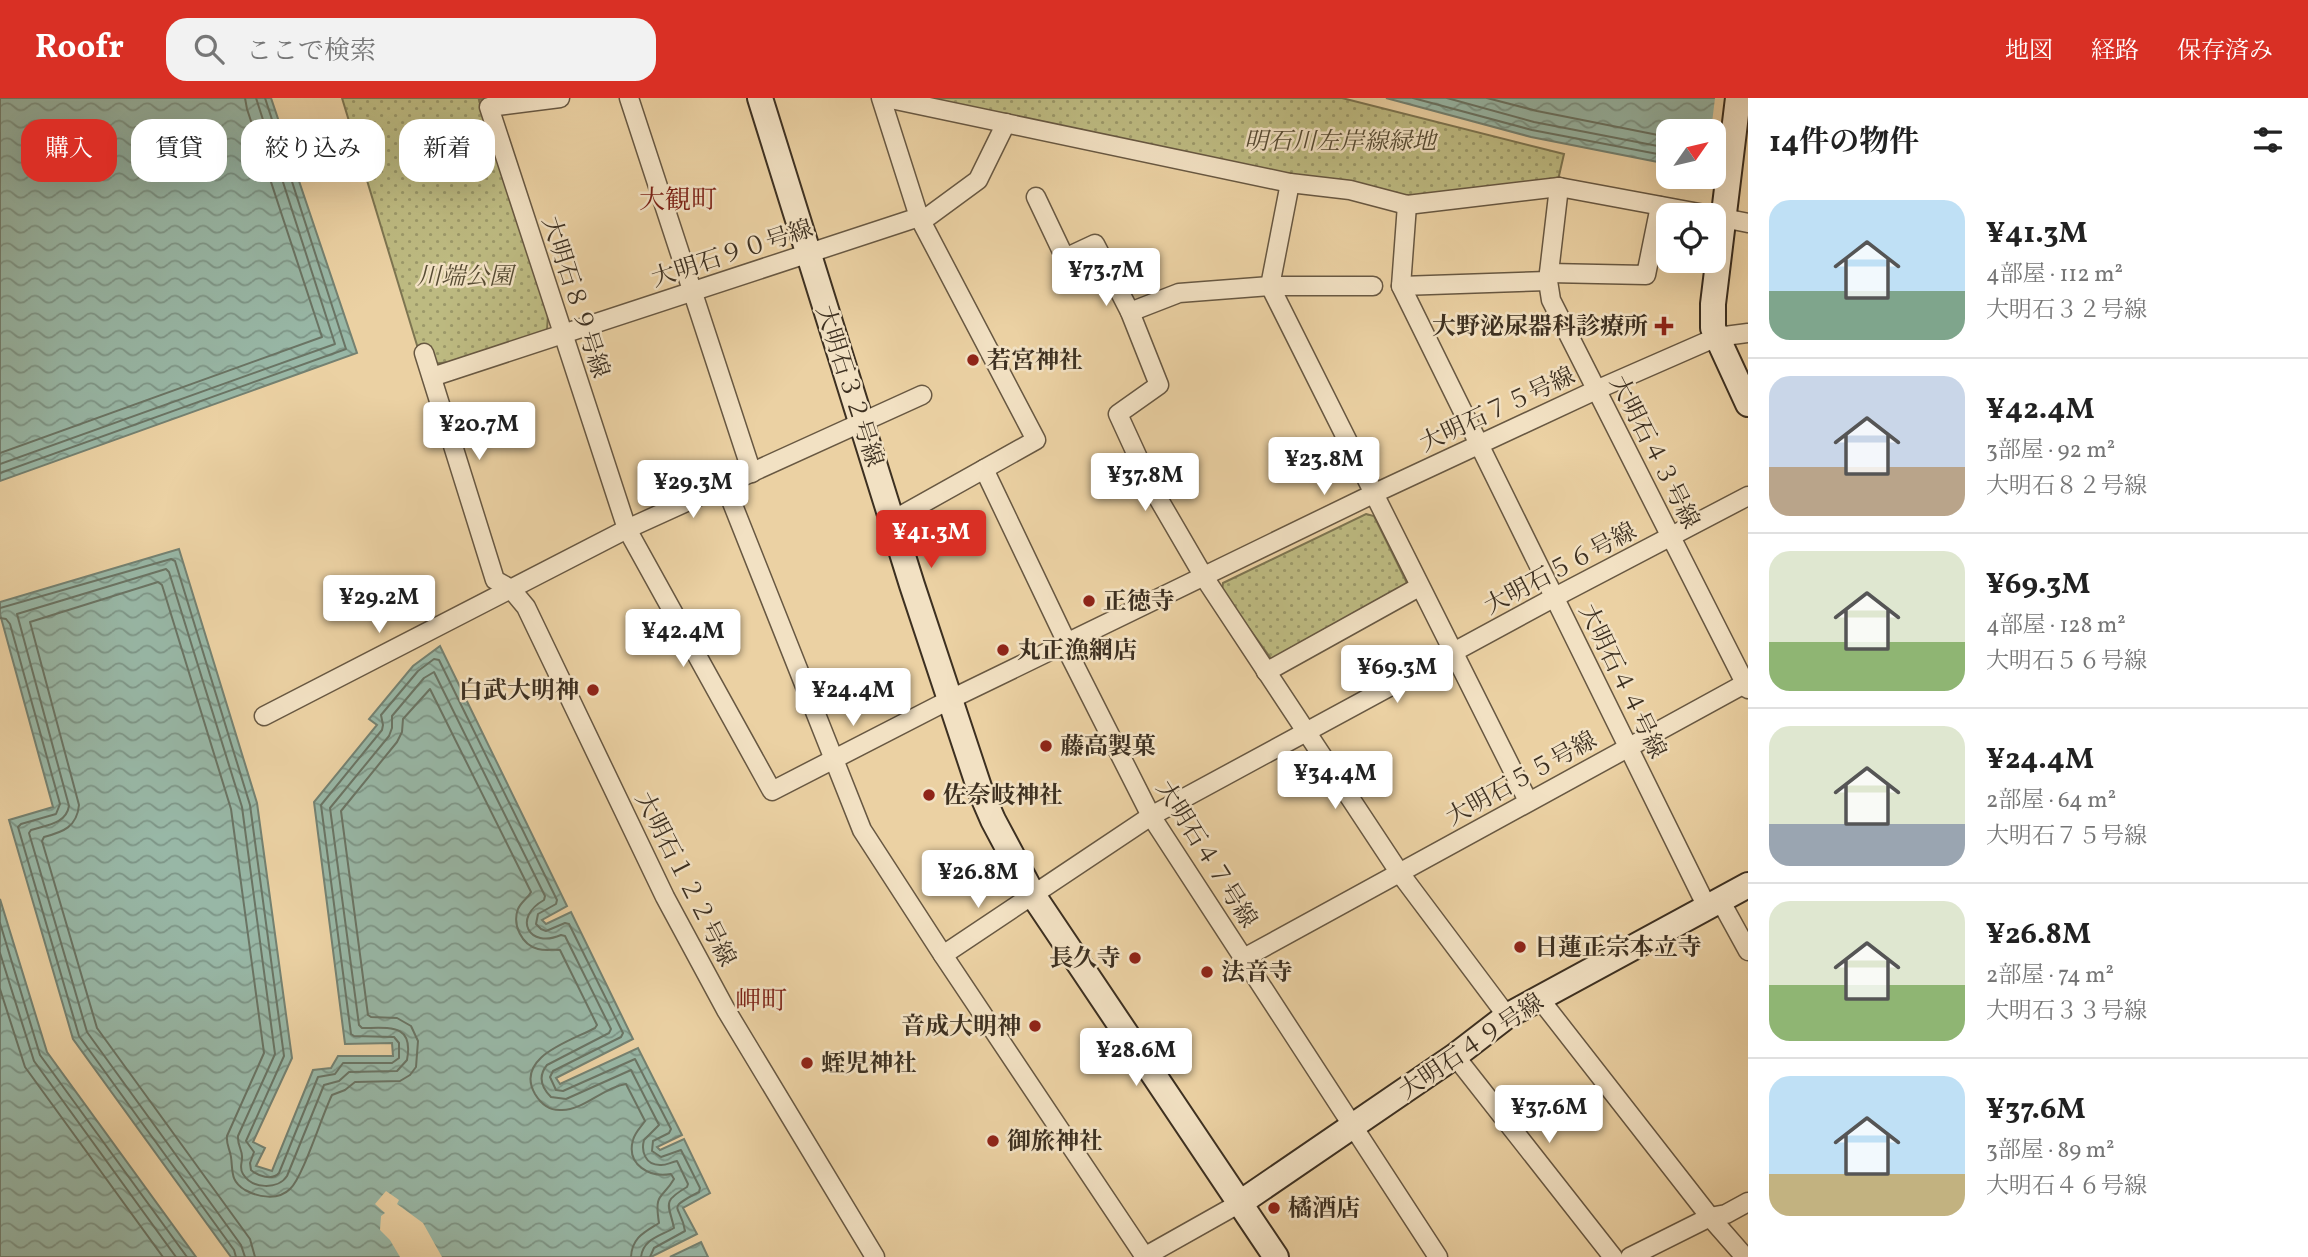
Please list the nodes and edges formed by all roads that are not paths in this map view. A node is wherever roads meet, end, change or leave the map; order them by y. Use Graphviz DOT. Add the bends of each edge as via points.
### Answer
graph roads {
  1 [pos="560,98"];
  2 [pos="629,98"];
  3 [pos="760,98"];
  4 [pos="883,98"];
  5 [pos="1738,98"];
  6 [pos="1006,123"];
  7 [pos="1290,183"];
  8 [pos="1559,187"];
  9 [pos="1036,197"];
  10 [pos="1408,205"];
  11 [pos="1656,205"];
  12 [pos="1726,206"];
  13 [pos="919,217"];
  14 [pos="1656,226"];
  15 [pos="808,254"];
  16 [pos="1717,273"];
  17 [pos="1549,277"];
  18 [pos="1270,286"];
  19 [pos="1373,286"];
  20 [pos="1401,286"];
  21 [pos="692,292"];
  22 [pos="1130,312"];
  23 [pos="1748,333"];
  24 [pos="562,335"];
  25 [pos="1717,337"];
  26 [pos="424,353"];
  27 [pos="432,377"];
  28 [pos="1596,390"];
  29 [pos="922,395"];
  30 [pos="1748,404"];
  31 [pos="860,423"];
  32 [pos="1479,445"];
  33 [pos="984,469"];
  34 [pos="751,473"];
  35 [pos="725,485"];
  36 [pos="1373,494"];
  37 [pos="1748,496"];
  38 [pos="893,520"];
  39 [pos="627,529"];
  40 [pos="1671,537"];
  41 [pos="1204,577"];
  42 [pos="1419,587"];
  43 [pos="511,589"];
  44 [pos="1555,597"];
  45 [pos="1067,643"];
  46 [pos="1453,653"];
  47 [pos="1266,672"];
  48 [pos="1747,685"];
  49 [pos="951,699"];
  50 [pos="264,716"];
  51 [pos="1306,732"];
  52 [pos="1627,747"];
  53 [pos="833,760"];
  54 [pos="772,791"];
  55 [pos="1528,801"];
  56 [pos="1151,816"];
  57 [pos="1399,872"];
  58 [pos="1748,885"];
  59 [pos="1034,895"];
  60 [pos="1714,903"];
  61 [pos="1748,951"];
  62 [pos="943,955"];
  63 [pos="1244,958"];
  64 [pos="1539,998"];
  65 [pos="1507,1016"];
  66 [pos="1455,1056"];
  67 [pos="1354,1125"];
  68 [pos="1748,1202"];
  69 [pos="1240,1203"];
  70 [pos="1710,1217"];
  71 [pos="875,1257"];
  72 [pos="1145,1257"];
  73 [pos="1276,1257"];
  74 [pos="1438,1257"];
  75 [pos="1613,1257"];
  76 [pos="1630,1257"];
  77 [pos="1745,1257"];
  1 -- 24 [label="street, 大明石８９号線" via="489,107"];
  2 -- 21 [label="street"];
  3 -- 15 [label="street, 大明石３２号線"];
  4 -- 6 [label="street"];
  4 -- 13 [label="street"];
  5 -- 12 [label="street"];
  6 -- 7 [label="street"];
  6 -- 13 [label="street, 大明石９０号線" via="978,180 929,216"];
  7 -- 10 [label="street" via="1350,190"];
  7 -- 18 [label="street"];
  8 -- 10 [label="street"];
  8 -- 11 [label="street"];
  8 -- 17 [label="street, 大明石４３号線"];
  9 -- 22 [label="street" via="1065,258 1095,244"];
  10 -- 20 [label="street"];
  13 -- 15 [label="street, 大明石９０号線"];
  13 -- 33 [label="street" via="1036,440"];
  14 -- 17 [label="street" via="1646,275"];
  15 -- 21 [label="street, 大明石９０号線"];
  15 -- 31 [label="street, 大明石３２号線"];
  16 -- 25 [label="street" via="1713,304"];
  17 -- 20 [label="street"];
  17 -- 28 [label="street, 大明石４３号線" via="1551,300"];
  18 -- 19 [label="street"];
  18 -- 22 [label="street" via="1179,293"];
  18 -- 36 [label="street"];
  20 -- 32 [label="street, 大明石４４号線"];
  21 -- 24 [label="street, 大明石９０号線"];
  21 -- 34 [label="street"];
  22 -- 41 [label="street" via="1159,385 1118,414 1151,486"];
  23 -- 25 [label="street, 大明石７５号線"];
  24 -- 27 [label="street, 大明石９０号線"];
  24 -- 39 [label="street, 大明石８９号線"];
  25 -- 28 [label="street, 大明石７５号線"];
  25 -- 30 [label="street"];
  26 -- 27 [label="street, 大明石１２２号線"];
  27 -- 43 [label="street, 大明石１２２号線" via="495,580"];
  28 -- 32 [label="street, 大明石７５号線"];
  28 -- 40 [label="street, 大明石４３号線"];
  29 -- 31 [label="street"];
  31 -- 34 [label="street"];
  31 -- 38 [label="street, 大明石３２号線"];
  32 -- 36 [label="street, 大明石７５号線"];
  32 -- 44 [label="street, 大明石４４号線"];
  33 -- 38 [label="street"];
  33 -- 45 [label="street, 大明石４７号線"];
  34 -- 35 [label="street"];
  35 -- 39 [label="street"];
  35 -- 53 [label="street"];
  36 -- 41 [label="street, 大明石７５号線"];
  36 -- 42 [label="street"];
  37 -- 40 [label="street, 大明石５６号線"];
  38 -- 49 [label="street, 大明石３２号線"];
  39 -- 43 [label="street"];
  39 -- 54 [label="street, 大明石８９号線"];
  40 -- 44 [label="street, 大明石５６号線"];
  40 -- 48 [label="street, 大明石４３号線"];
  41 -- 45 [label="street, 大明石７５号線"];
  41 -- 47 [label="street"];
  42 -- 46 [label="street"];
  42 -- 47 [label="street"];
  43 -- 50 [label="street"];
  43 -- 71 [label="street, 大明石１２２号線" via="526,607 665,897 726,1010"];
  44 -- 46 [label="street, 大明石５６号線"];
  44 -- 52 [label="street, 大明石４４号線"];
  45 -- 49 [label="street, 大明石７５号線"];
  45 -- 56 [label="street, 大明石４７号線"];
  46 -- 51 [label="street, 大明石５６号線"];
  46 -- 55 [label="street"];
  47 -- 51 [label="street"];
  48 -- 52 [label="street, 大明石５５号線"];
  49 -- 53 [label="street, 大明石７５号線"];
  49 -- 59 [label="street, 大明石３２号線" via="980,790"];
  51 -- 56 [label="street, 大明石５６号線"];
  51 -- 57 [label="street"];
  52 -- 55 [label="street, 大明石５５号線"];
  52 -- 60 [label="street, 大明石４４号線"];
  53 -- 54 [label="street, 大明石７５号線"];
  53 -- 62 [label="street" via="862,830"];
  55 -- 57 [label="street, 大明石５５号線"];
  56 -- 59 [label="street, 大明石５６号線"];
  56 -- 63 [label="street, 大明石４７号線"];
  57 -- 63 [label="street, 大明石５５号線"];
  57 -- 65 [label="street"];
  58 -- 60 [label="street, 大明石４９号線"];
  59 -- 62 [label="street, 大明石５６号線"];
  59 -- 69 [label="street, 大明石３２号線"];
  60 -- 61 [label="street, 大明石４４号線"];
  60 -- 64 [label="street, 大明石４９号線"];
  62 -- 72 [label="street"];
  63 -- 67 [label="street, 大明石４７号線"];
  64 -- 65 [label="street, 大明石４９号線"];
  64 -- 70 [label="street"];
  65 -- 66 [label="street, 大明石４９号線"];
  66 -- 67 [label="street, 大明石４９号線"];
  66 -- 75 [label="street"];
  67 -- 69 [label="street, 大明石４９号線"];
  67 -- 74 [label="street, 大明石４７号線"];
  68 -- 70 [label="street"];
  69 -- 72 [label="street"];
  69 -- 73 [label="street, 大明石３２号線"];
  70 -- 76 [label="street"];
  70 -- 77 [label="street"];
}
